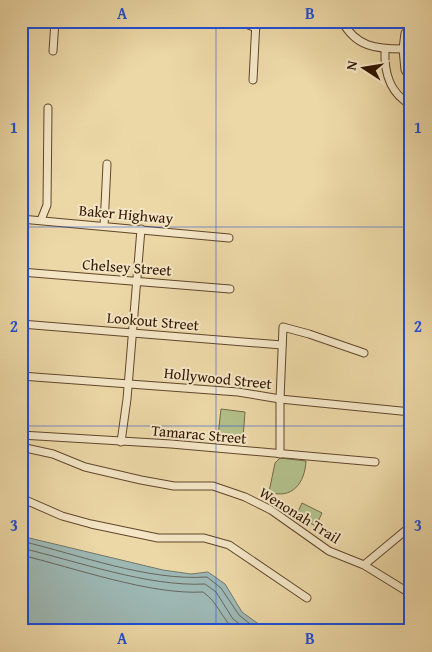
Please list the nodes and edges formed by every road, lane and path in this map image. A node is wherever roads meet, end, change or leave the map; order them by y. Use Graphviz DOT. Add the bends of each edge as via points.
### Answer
graph roads {
  1 [pos="55,21"];
  2 [pos="239,21"];
  3 [pos="342,21"];
  4 [pos="256,25"];
  5 [pos="411,32"];
  6 [pos="385,49"];
  7 [pos="407,49"];
  8 [pos="54,51"];
  9 [pos="411,79"];
  10 [pos="253,80"];
  11 [pos="411,105"];
  12 [pos="48,108"];
  13 [pos="107,164"];
  14 [pos="21,219"];
  15 [pos="41,220"];
  16 [pos="104,226"];
  17 [pos="141,229"];
  18 [pos="229,238"];
  19 [pos="21,272"];
  20 [pos="136,282"];
  21 [pos="230,289"];
  22 [pos="21,324"];
  23 [pos="131,333"];
  24 [pos="282,345"];
  25 [pos="364,353"];
  26 [pos="21,376"];
  27 [pos="128,384"];
  28 [pos="280,399"];
  29 [pos="411,412"];
  30 [pos="21,435"];
  31 [pos="121,442"];
  32 [pos="21,447"];
  33 [pos="280,454"];
  34 [pos="375,462"];
  35 [pos="21,498"];
  36 [pos="411,526"];
  37 [pos="364,565"];
  38 [pos="411,594"];
  39 [pos="307,598"];
  1 -- 8 [label="street"];
  2 -- 4 [label="street"];
  3 -- 6 [label="street" via="357,41"];
  4 -- 10 [label="street"];
  5 -- 7 [label="street" via="404,35"];
  6 -- 7 [label="street"];
  6 -- 11 [label="street" via="389,81 400,98"];
  7 -- 9 [label="street" via="405,70"];
  12 -- 15 [label="street" via="47,205"];
  13 -- 16 [label="street"];
  14 -- 15 [label="street, Baker Highway"];
  15 -- 16 [label="street, Baker Highway"];
  16 -- 17 [label="street, Baker Highway"];
  17 -- 18 [label="street, Baker Highway"];
  17 -- 20 [label="street"];
  19 -- 20 [label="street, Chelsey Street"];
  20 -- 21 [label="street, Chelsey Street"];
  20 -- 23 [label="street"];
  22 -- 23 [label="street, Lookout Street"];
  23 -- 24 [label="street, Lookout Street"];
  23 -- 27 [label="street"];
  24 -- 25 [label="street" via="283,327"];
  24 -- 28 [label="street"];
  26 -- 27 [label="street, Hollywood Street"];
  27 -- 28 [label="street, Hollywood Street" via="238,392"];
  27 -- 31 [label="street"];
  28 -- 29 [label="street, Hollywood Street"];
  28 -- 33 [label="street"];
  30 -- 31 [label="street, Tamarac Street"];
  31 -- 33 [label="street, Tamarac Street"];
  32 -- 37 [label="street, Wenonah Trail" via="141,480 174,486 213,486 245,497 271,510 329,552"];
  33 -- 34 [label="street, Tamarac Street"];
  35 -- 39 [label="street" via="62,516 91,524 158,538 204,538 229,545"];
  36 -- 37 [label="street"];
  37 -- 38 [label="street, Wenonah Trail"];
}
